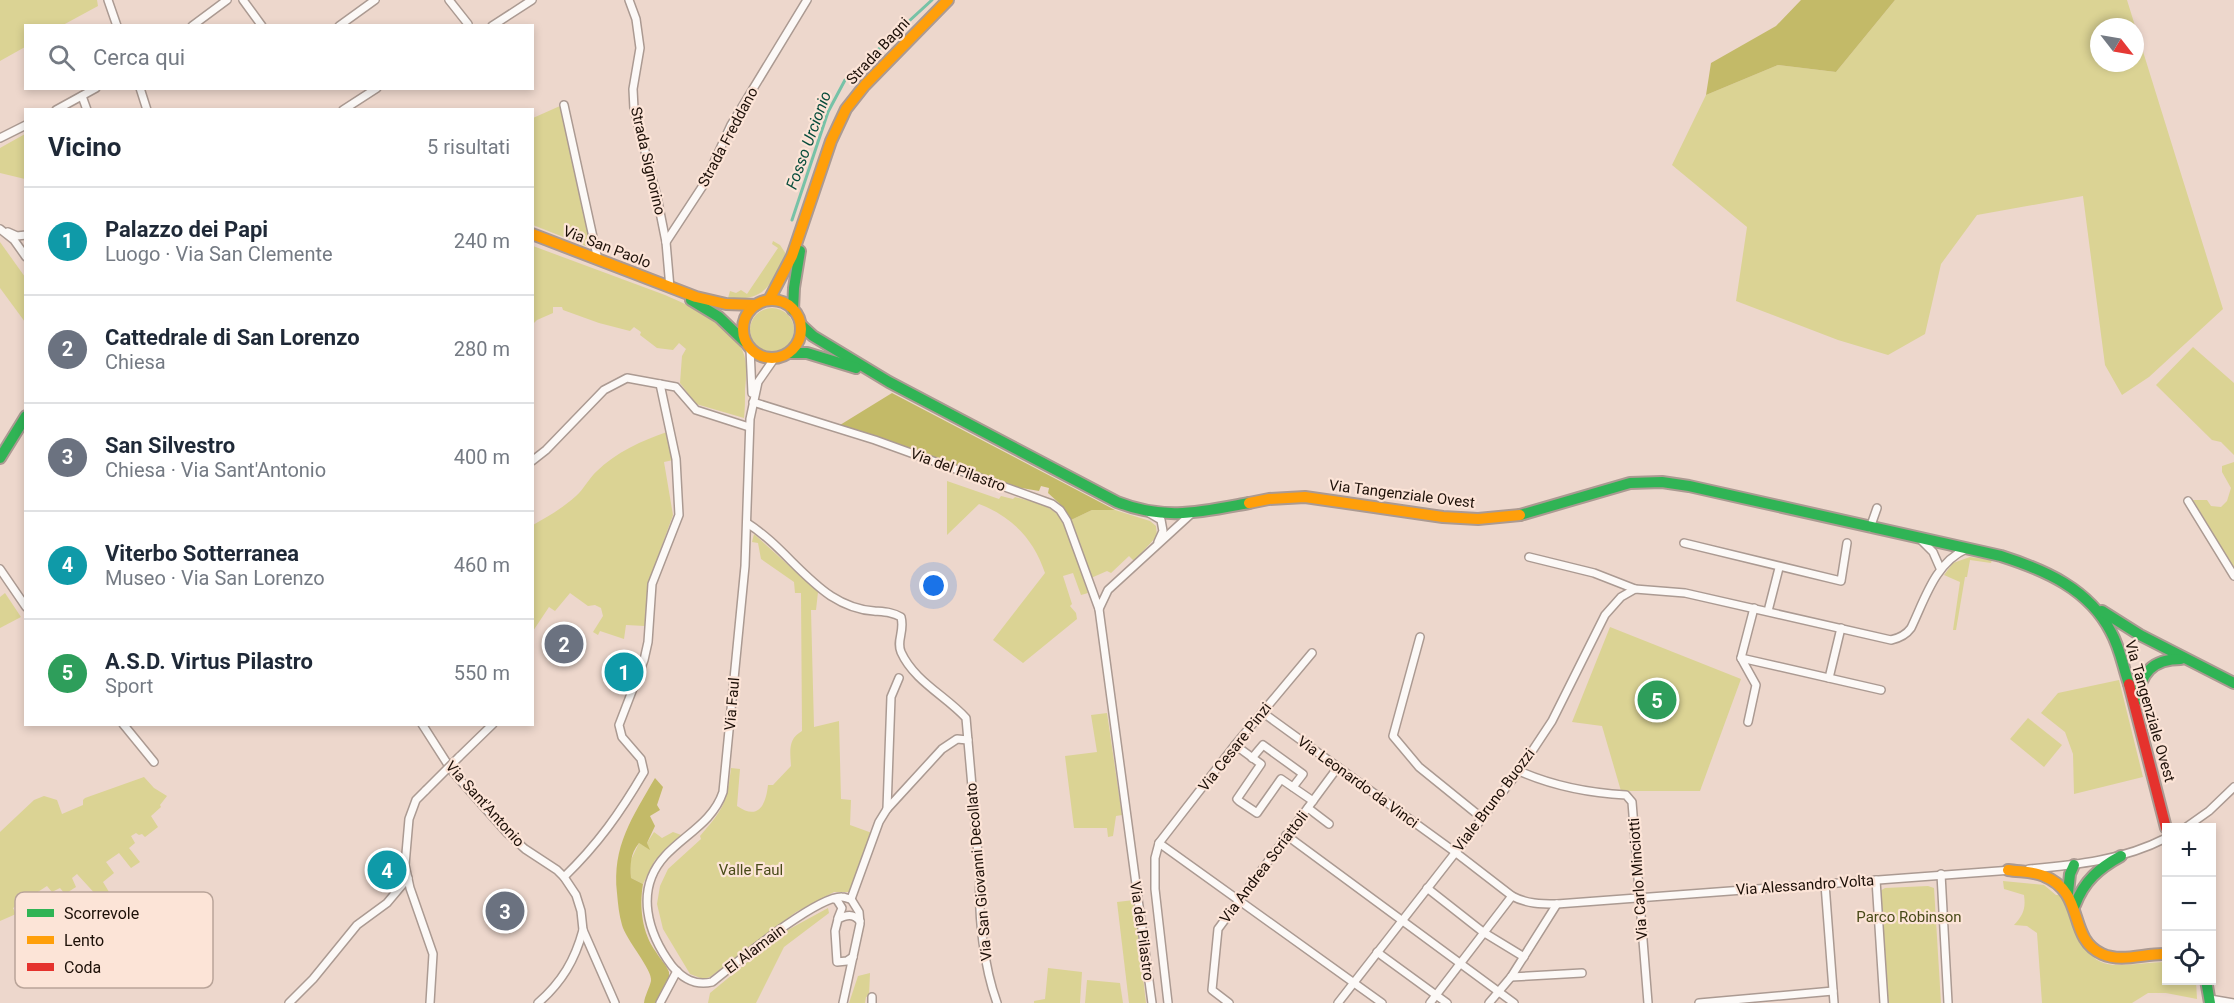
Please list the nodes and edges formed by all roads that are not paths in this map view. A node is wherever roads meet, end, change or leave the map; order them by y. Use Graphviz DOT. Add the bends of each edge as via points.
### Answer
graph roads {
  1 [pos="108,0"];
  2 [pos="227,0"];
  3 [pos="243,0"];
  4 [pos="375,0"];
  5 [pos="449,0"];
  6 [pos="532,0"];
  7 [pos="629,0"];
  8 [pos="807,0"];
  9 [pos="948,0"];
  10 [pos="116,24"];
  11 [pos="195,24"];
  12 [pos="261,24"];
  13 [pos="342,24"];
  14 [pos="468,24"];
  15 [pos="495,24"];
  16 [pos="92,90"];
  17 [pos="141,90"];
  18 [pos="374,90"];
  19 [pos="82,96"];
  20 [pos="564,105"];
  21 [pos="60,108"];
  22 [pos="86,108"];
  23 [pos="146,108"];
  24 [pos="347,108"];
  25 [pos="24,126"];
  26 [pos="0,138"];
  27 [pos="0,229"];
  28 [pos="803,231"];
  29 [pos="534,235"];
  30 [pos="19,237"];
  31 [pos="666,242"];
  32 [pos="23,247"];
  33 [pos="598,260"];
  34 [pos="670,288"];
  35 [pos="769,300"];
  36 [pos="756,305"];
  37 [pos="794,310"];
  38 [pos="801,325"];
  39 [pos="748,346"];
  40 [pos="790,353"];
  41 [pos="774,359"];
  42 [pos="890,382"];
  43 [pos="660,384"];
  44 [pos="753,402"];
  45 [pos="24,419"];
  46 [pos="749,427"];
  47 [pos="0,459"];
  48 [pos="534,459"];
  49 [pos="2188,501"];
  50 [pos="1877,508"];
  51 [pos="1149,512"];
  52 [pos="1192,514"];
  53 [pos="747,523"];
  54 [pos="1870,528"];
  55 [pos="1918,538"];
  56 [pos="1684,543"];
  57 [pos="1847,543"];
  58 [pos="1157,544"];
  59 [pos="1967,548"];
  60 [pos="1529,557"];
  61 [pos="1779,568"];
  62 [pos="1940,568"];
  63 [pos="0,569"];
  64 [pos="2234,576"];
  65 [pos="1635,589"];
  66 [pos="24,604"];
  67 [pos="1754,608"];
  68 [pos="2096,608"];
  69 [pos="1099,609"];
  70 [pos="1768,611"];
  71 [pos="1841,628"];
  72 [pos="1420,637"];
  73 [pos="1312,652"];
  74 [pos="1741,658"];
  75 [pos="2187,660"];
  76 [pos="898,678"];
  77 [pos="1829,678"];
  78 [pos="2234,683"];
  79 [pos="1881,690"];
  80 [pos="2136,705"];
  81 [pos="1262,712"];
  82 [pos="1748,722"];
  83 [pos="125,726"];
  84 [pos="423,726"];
  85 [pos="491,726"];
  86 [pos="968,740"];
  87 [pos="1235,746"];
  88 [pos="1252,758"];
  89 [pos="153,762"];
  90 [pos="1338,767"];
  91 [pos="1519,771"];
  92 [pos="1293,787"];
  93 [pos="2234,787"];
  94 [pos="1313,801"];
  95 [pos="1308,808"];
  96 [pos="887,809"];
  97 [pos="1482,818"];
  98 [pos="2165,823"];
  99 [pos="2192,823"];
  100 [pos="1329,824"];
  101 [pos="1286,835"];
  102 [pos="2162,840"];
  103 [pos="1160,843"];
  104 [pos="1455,852"];
  105 [pos="2121,856"];
  106 [pos="2074,865"];
  107 [pos="2008,870"];
  108 [pos="1941,874"];
  109 [pos="564,877"];
  110 [pos="408,878"];
  111 [pos="1875,880"];
  112 [pos="1825,884"];
  113 [pos="1427,888"];
  114 [pos="2080,892"];
  115 [pos="2068,893"];
  116 [pos="1512,896"];
  117 [pos="1638,897"];
  118 [pos="834,899"];
  119 [pos="851,900"];
  120 [pos="1238,901"];
  121 [pos="1557,904"];
  122 [pos="2075,905"];
  123 [pos="838,919"];
  124 [pos="1402,919"];
  125 [pos="860,921"];
  126 [pos="583,930"];
  127 [pos="1483,932"];
  128 [pos="1377,952"];
  129 [pos="2161,954"];
  130 [pos="853,957"];
  131 [pos="1524,957"];
  132 [pos="1461,962"];
  133 [pos="677,971"];
  134 [pos="1582,973"];
  135 [pos="1511,977"];
  136 [pos="1353,983"];
  137 [pos="2207,985"];
  138 [pos="1833,991"];
  139 [pos="1499,992"];
  140 [pos="1436,995"];
  141 [pos="2210,1001"];
  142 [pos="2234,1002"];
  143 [pos="289,1003"];
  144 [pos="430,1003"];
  145 [pos="538,1003"];
  146 [pos="615,1003"];
  147 [pos="660,1003"];
  148 [pos="843,1003"];
  149 [pos="997,1003"];
  150 [pos="1152,1003"];
  151 [pos="1168,1003"];
  152 [pos="1229,1003"];
  153 [pos="1338,1003"];
  154 [pos="1382,1003"];
  155 [pos="1430,1003"];
  156 [pos="1447,1003"];
  157 [pos="1489,1003"];
  158 [pos="1514,1003"];
  159 [pos="1648,1003"];
  160 [pos="1699,1003"];
  161 [pos="1834,1003"];
  162 [pos="1884,1003"];
  163 [pos="1948,1003"];
  1 -- 10 [label="street"];
  2 -- 11 [label="street"];
  3 -- 12 [label="street"];
  4 -- 13 [label="street"];
  5 -- 14 [label="street"];
  6 -- 15 [label="street"];
  7 -- 31 [label="street, Strada Signorino" via="640,48 634,108"];
  8 -- 31 [label="street, Strada Freddano" via="731,125 704,184"];
  9 -- 28 [label="main road, Strada Bagni" via="856,95 832,138"];
  16 -- 19 [label="street"];
  17 -- 23 [label="street"];
  18 -- 24 [label="street"];
  19 -- 21 [label="street"];
  19 -- 22 [label="street"];
  20 -- 33 [label="street"];
  25 -- 26 [label="street"];
  27 -- 30 [label="street"];
  28 -- 35 [label="main road, Strada Bagni"];
  28 -- 37 [label="main road, Strada Bagni"];
  29 -- 33 [label="main road, Via San Paolo"];
  30 -- 32 [label="street"];
  31 -- 34 [label="street, Strada Signorino"];
  33 -- 34 [label="main road, Via San Paolo"];
  34 -- 36 [label="main road, Via San Paolo" via="723,305"];
  34 -- 39 [label="main road, Via San Paolo" via="719,317"];
  35 -- 36 [label="main road"];
  35 -- 37 [label="main road"];
  36 -- 39 [label="main road" via="743,321 742,333"];
  37 -- 38 [label="main road"];
  38 -- 40 [label="main road" via="798,342"];
  38 -- 42 [label="main road, Via Tangenziale Ovest"];
  39 -- 41 [label="main road" via="761,357"];
  39 -- 44 [label="street, Via Faul"];
  40 -- 41 [label="main road"];
  40 -- 42 [label="main road, Via Tangenziale Ovest" via="807,353 839,362"];
  41 -- 44 [label="street, Via Faul" via="758,382"];
  42 -- 51 [label="main road, Via Tangenziale Ovest" via="1117,502"];
  43 -- 46 [label="street" via="676,387 696,410"];
  43 -- 48 [label="street" via="627,378 612,385"];
  43 -- 109 [label="street" via="676,459 679,515 652,584 644,660 619,725 622,737 641,759 644,772 617,817 591,851"];
  44 -- 46 [label="street, Via Faul"];
  44 -- 69 [label="street, Via del Pilastro" via="875,440 1052,504 1067,521"];
  45 -- 47 [label="main road"];
  46 -- 53 [label="street, Via Faul"];
  49 -- 64 [label="street"];
  50 -- 54 [label="street"];
  51 -- 52 [label="main road, Via Tangenziale Ovest"];
  51 -- 58 [label="street" via="1161,520 1163,531"];
  52 -- 54 [label="main road, Via Tangenziale Ovest" via="1269,499 1305,497 1478,519 1519,515 1630,483 1662,482"];
  52 -- 58 [label="street"];
  53 -- 86 [label="street, Via San Giovanni Decollato" via="837,600 855,608 901,616 901,652 919,678 966,718"];
  53 -- 133 [label="street, Via Faul" via="723,792 720,802 699,827 657,866 647,890 648,918 654,937"];
  54 -- 55 [label="main road, Via Tangenziale Ovest"];
  55 -- 59 [label="main road, Via Tangenziale Ovest"];
  55 -- 62 [label="street" via="1933,552"];
  56 -- 61 [label="street"];
  57 -- 61 [label="street" via="1841,581"];
  58 -- 69 [label="street" via="1108,590"];
  59 -- 62 [label="street"];
  59 -- 68 [label="main road, Via Tangenziale Ovest" via="2046,571"];
  60 -- 65 [label="street" via="1594,573"];
  61 -- 70 [label="street"];
  62 -- 71 [label="street" via="1911,628 1902,637 1892,639"];
  63 -- 66 [label="street"];
  65 -- 67 [label="street" via="1685,593"];
  65 -- 91 [label="street, Viale Bruno Buozzi" via="1605,615 1556,714"];
  67 -- 70 [label="street"];
  67 -- 74 [label="street"];
  68 -- 75 [label="main road"];
  68 -- 80 [label="main road, Via Tangenziale Ovest" via="2112,633"];
  69 -- 150 [label="street, Via del Pilastro"];
  70 -- 71 [label="street"];
  71 -- 77 [label="street"];
  72 -- 97 [label="street" via="1393,736 1419,767"];
  73 -- 81 [label="street, Via Cesare Pinzi"];
  74 -- 77 [label="street"];
  74 -- 82 [label="street" via="1756,685"];
  75 -- 78 [label="main road"];
  75 -- 80 [label="main road" via="2163,660 2150,666 2140,682"];
  76 -- 96 [label="street" via="891,697"];
  77 -- 79 [label="street"];
  80 -- 98 [label="main road, Via Tangenziale Ovest"];
  81 -- 87 [label="street, Via Cesare Pinzi"];
  81 -- 90 [label="street, Via Leonardo da Vinci"];
  83 -- 89 [label="street"];
  84 -- 109 [label="street, Via Sant'Antonio" via="452,771 507,833"];
  85 -- 110 [label="street, bridge" via="416,800 409,819 405,865"];
  86 -- 96 [label="street" via="957,739 942,749"];
  86 -- 149 [label="street, Via San Giovanni Decollato" via="979,900 988,978"];
  87 -- 88 [label="street"];
  87 -- 103 [label="street, Via Cesare Pinzi"];
  88 -- 92 [label="street" via="1263,744 1303,774"];
  88 -- 92 [label="street" via="1261,764 1239,801 1257,813 1281,779"];
  90 -- 94 [label="street, Via Andrea Scriattoli"];
  90 -- 104 [label="street, Via Leonardo da Vinci"];
  91 -- 97 [label="street, Viale Bruno Buozzi"];
  91 -- 117 [label="street, Via Carlo Minciotti" via="1591,793 1626,795 1632,802"];
  92 -- 94 [label="street"];
  93 -- 99 [label="street"];
  94 -- 95 [label="street, Via Andrea Scriattoli"];
  95 -- 100 [label="street"];
  95 -- 101 [label="street, Via Andrea Scriattoli"];
  96 -- 119 [label="street"];
  97 -- 104 [label="street, Viale Bruno Buozzi"];
  101 -- 120 [label="street, Via Andrea Scriattoli"];
  101 -- 124 [label="street"];
  102 -- 105 [label="street, Via Alessandro Volta"];
  103 -- 120 [label="street"];
  103 -- 151 [label="street" via="1155,858 1155,889"];
  104 -- 113 [label="street, Viale Bruno Buozzi"];
  104 -- 116 [label="street, Via Alessandro Volta"];
  105 -- 106 [label="street, Via Alessandro Volta"];
  105 -- 114 [label="main road" via="2099,868"];
  106 -- 107 [label="street, Via Alessandro Volta"];
  106 -- 114 [label="main road"];
  106 -- 115 [label="main road"];
  107 -- 108 [label="street, Via Alessandro Volta"];
  107 -- 115 [label="main road" via="2044,875"];
  108 -- 111 [label="street, Via Alessandro Volta"];
  108 -- 163 [label="street"];
  109 -- 126 [label="street, Via Sant'Antonio" via="576,895"];
  110 -- 143 [label="street" via="387,903 357,925"];
  110 -- 144 [label="street" via="433,954"];
  111 -- 112 [label="street, Via Alessandro Volta"];
  111 -- 162 [label="street"];
  112 -- 117 [label="street, Via Alessandro Volta"];
  112 -- 138 [label="street"];
  113 -- 124 [label="street, Viale Bruno Buozzi"];
  113 -- 127 [label="street"];
  114 -- 122 [label="main road"];
  115 -- 122 [label="main road"];
  116 -- 121 [label="street, Via Alessandro Volta" via="1534,904"];
  116 -- 127 [label="street"];
  117 -- 121 [label="street, Via Alessandro Volta"];
  117 -- 159 [label="street, Via Carlo Minciotti"];
  118 -- 119 [label="street"];
  118 -- 123 [label="street" via="842,908"];
  118 -- 133 [label="street, El Alamain" via="776,931 712,982 695,983"];
  119 -- 125 [label="street"];
  120 -- 136 [label="street"];
  120 -- 152 [label="street, Via Andrea Scriattoli" via="1218,929 1212,990"];
  121 -- 131 [label="street"];
  122 -- 129 [label="main road" via="2083,936 2101,954 2118,959"];
  123 -- 125 [label="street" via="848,915"];
  123 -- 130 [label="street" via="837,962"];
  124 -- 128 [label="street, Viale Bruno Buozzi"];
  124 -- 132 [label="street"];
  125 -- 130 [label="street"];
  126 -- 145 [label="street" via="568,971"];
  126 -- 146 [label="street, Via Sant'Antonio"];
  127 -- 131 [label="street"];
  127 -- 132 [label="street"];
  128 -- 136 [label="street, Viale Bruno Buozzi"];
  128 -- 140 [label="street"];
  130 -- 148 [label="street"];
  131 -- 135 [label="street"];
  132 -- 139 [label="street"];
  132 -- 140 [label="street"];
  133 -- 147 [label="street"];
  134 -- 135 [label="street"];
  135 -- 139 [label="street"];
  136 -- 153 [label="street, Viale Bruno Buozzi"];
  136 -- 154 [label="street"];
  137 -- 141 [label="main road"];
  138 -- 160 [label="street"];
  138 -- 161 [label="street"];
  139 -- 157 [label="street"];
  139 -- 158 [label="street"];
  140 -- 155 [label="street"];
  140 -- 156 [label="street"];
  141 -- 142 [label="street"];
}
